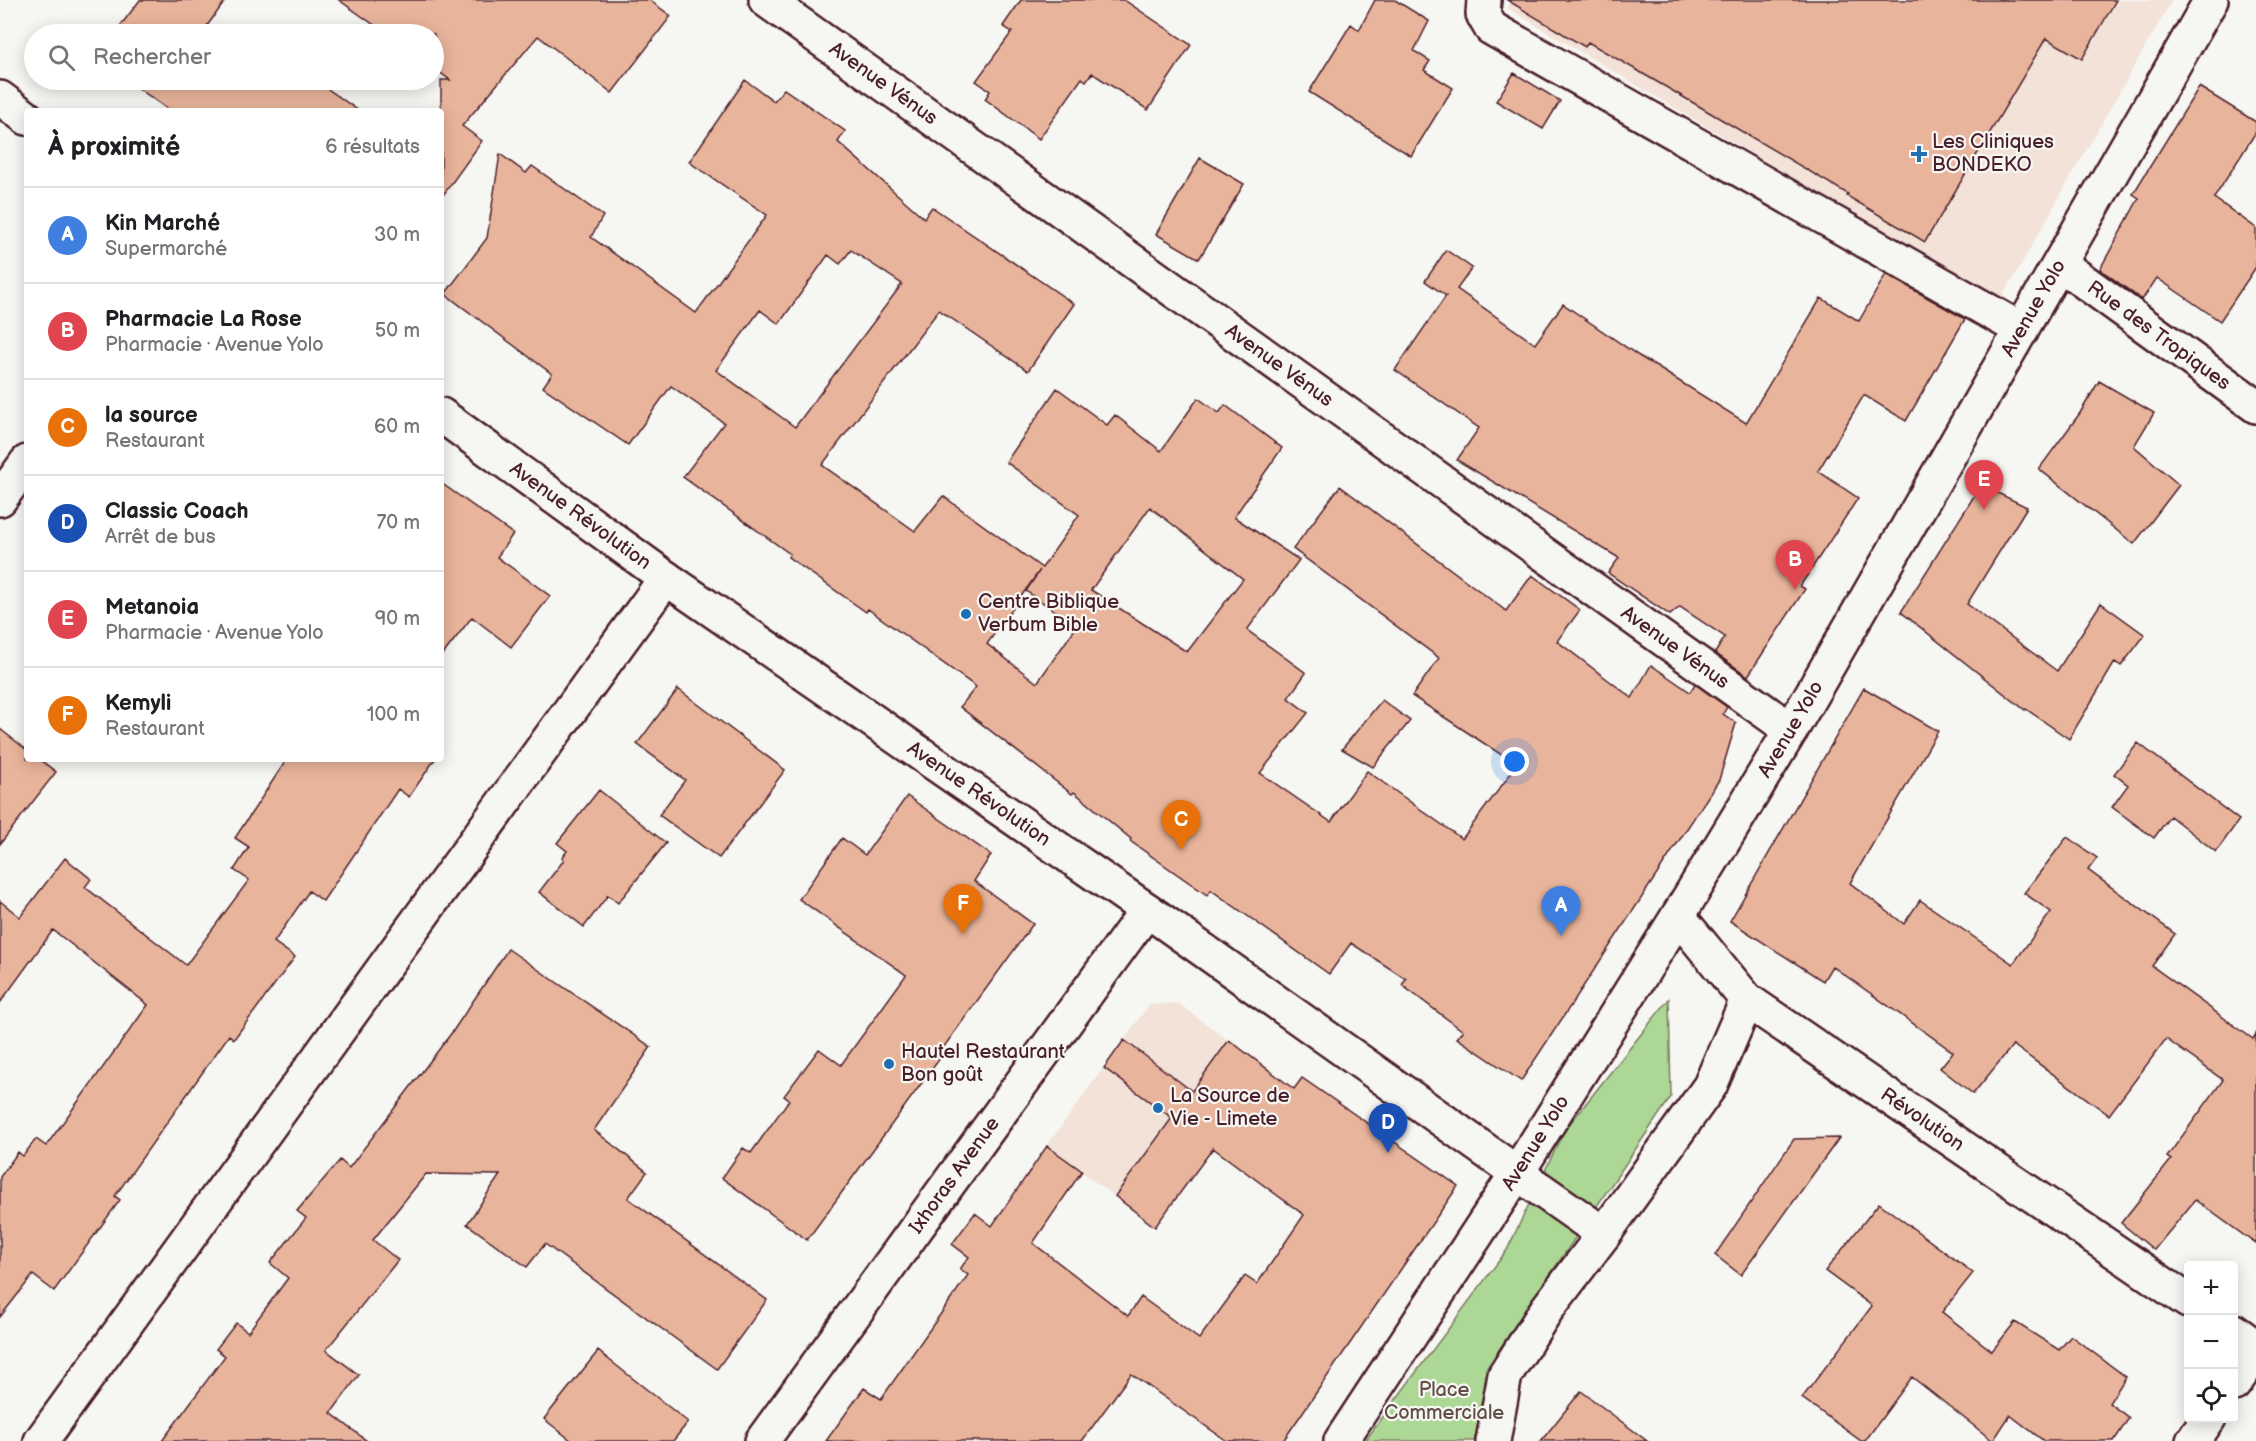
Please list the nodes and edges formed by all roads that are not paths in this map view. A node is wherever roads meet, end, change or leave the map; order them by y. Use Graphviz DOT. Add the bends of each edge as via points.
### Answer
graph roads {
  1 [pos="766,0"];
  2 [pos="1484,0"];
  3 [pos="2211,0"];
  4 [pos="0,99"];
  5 [pos="24,116"];
  6 [pos="2060,264"];
  7 [pos="2022,330"];
  8 [pos="2256,406"];
  9 [pos="444,417"];
  10 [pos="24,466"];
  11 [pos="0,499"];
  12 [pos="666,578"];
  13 [pos="1791,730"];
  14 [pos="1147,910"];
  15 [pos="1678,916"];
  16 [pos="1747,1000"];
  17 [pos="1517,1173"];
  18 [pos="1604,1234"];
  19 [pos="2184,1297"];
  20 [pos="2238,1334"];
  21 [pos="2256,1347"];
  22 [pos="2256,1353"];
  23 [pos="2238,1378"];
  24 [pos="2206,1423"];
  25 [pos="1349,1439"];
  26 [pos="41,1441"];
  27 [pos="762,1441"];
  28 [pos="1494,1441"];
  29 [pos="2193,1441"];
  1 -- 13 [label="street, Avenue Vénus"];
  2 -- 7 [label="street" via="1483,14 1491,28"];
  3 -- 6 [label="street, Avenue Yolo"];
  4 -- 5 [label="street"];
  6 -- 7 [label="street, Avenue Yolo"];
  6 -- 8 [label="street, Rue des Tropiques"];
  7 -- 13 [label="street, Avenue Yolo"];
  9 -- 12 [label="street, Avenue Révolution"];
  10 -- 11 [label="street"];
  12 -- 14 [label="street, Avenue Révolution"];
  12 -- 26 [label="street"];
  13 -- 15 [label="street, Avenue Yolo"];
  14 -- 17 [label="street, Avenue Révolution"];
  14 -- 27 [label="street, Ixhoras Avenue"];
  15 -- 16 [label="street, Révolution"];
  15 -- 17 [label="street, Avenue Yolo"];
  16 -- 18 [label="street" via="1710,1086"];
  16 -- 19 [label="street, Révolution"];
  17 -- 18 [label="street, Avenue Révolution"];
  17 -- 25 [label="street, Avenue Yolo"];
  18 -- 28 [label="street" via="1547,1309 1505,1375"];
  20 -- 21 [label="street"];
  22 -- 23 [label="street"];
  24 -- 29 [label="street"];
}
